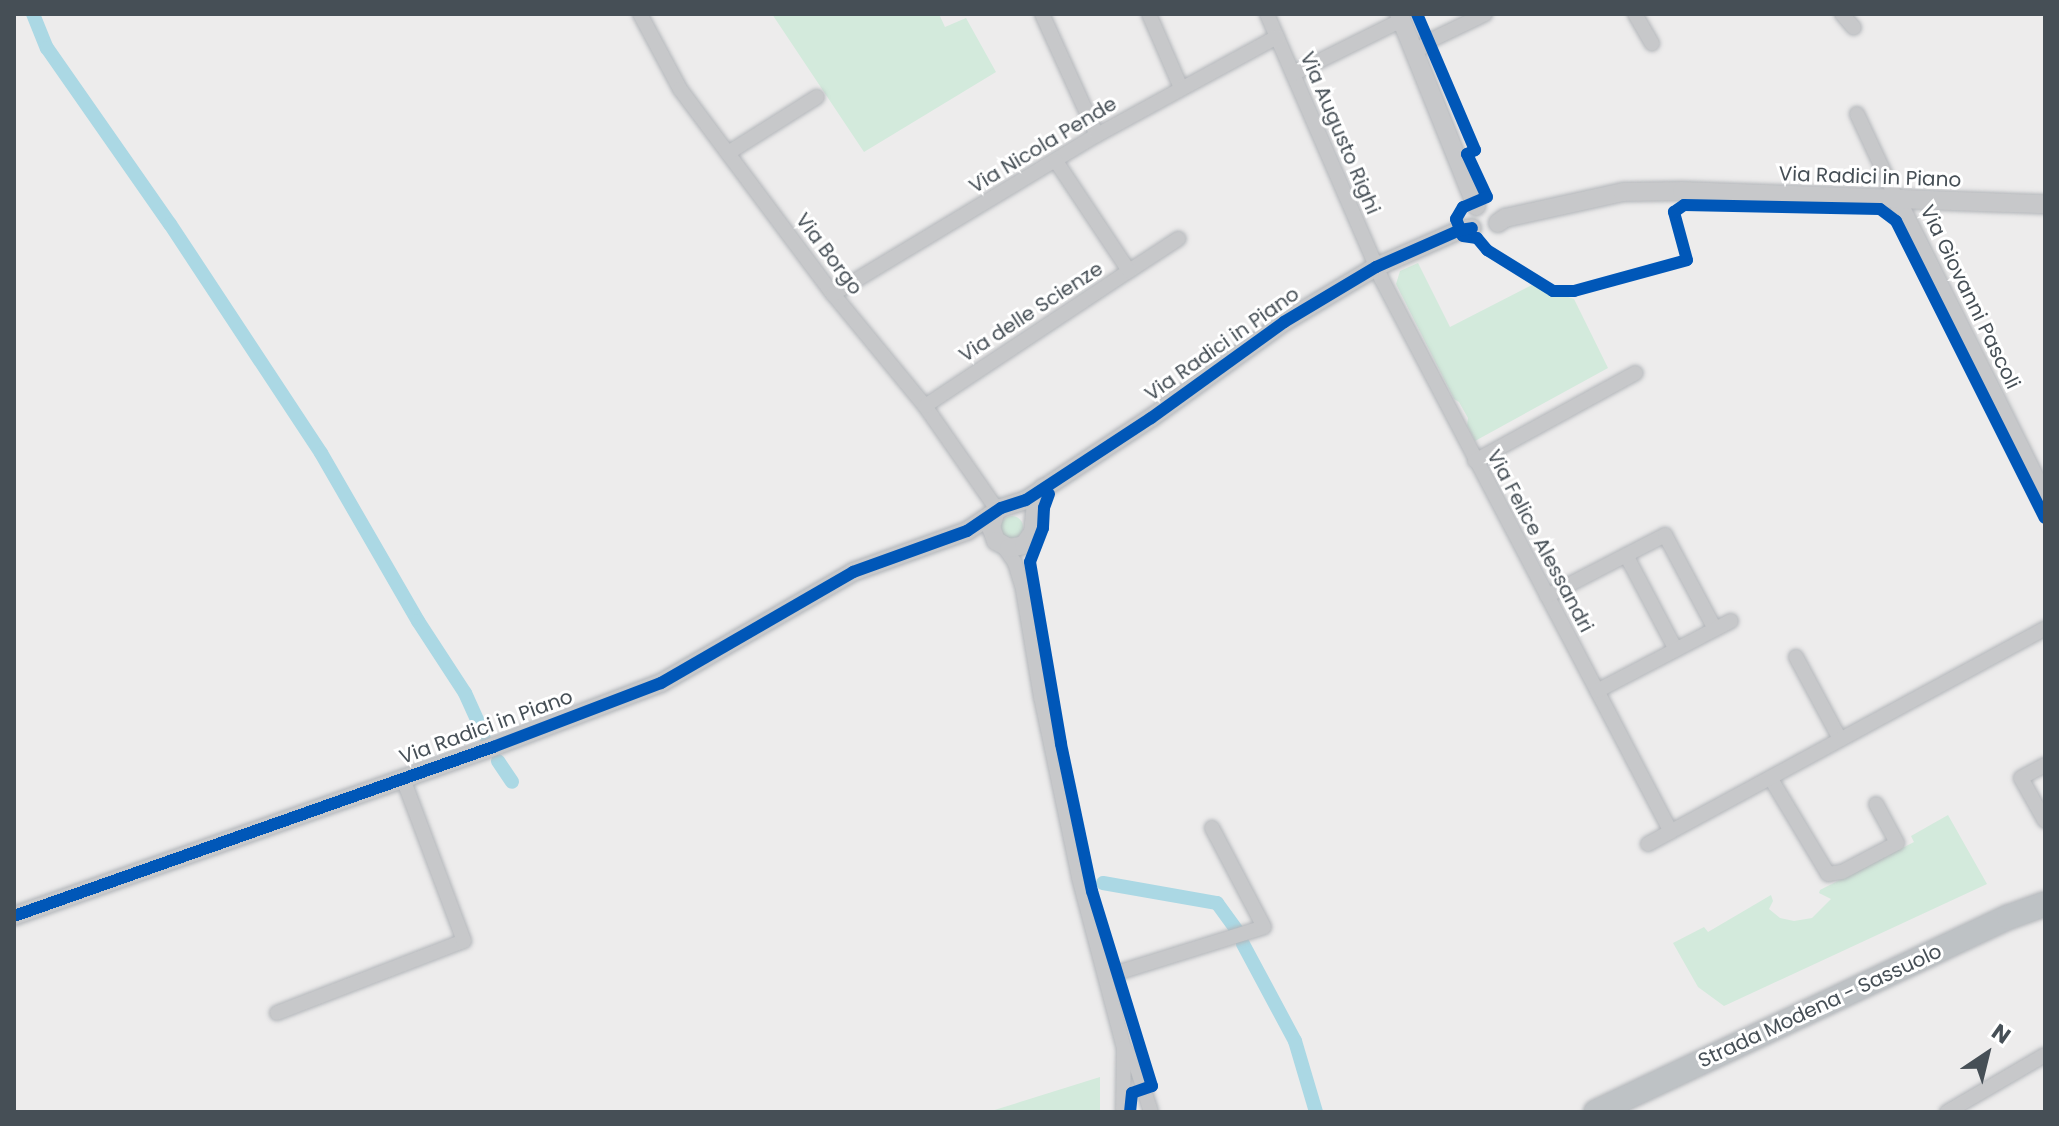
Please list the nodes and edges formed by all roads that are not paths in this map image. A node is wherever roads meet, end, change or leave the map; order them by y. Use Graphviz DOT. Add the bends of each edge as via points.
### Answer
graph roads {
  1 [pos="640,14"];
  2 [pos="1042,14"];
  3 [pos="1149,14"];
  4 [pos="1267,14"];
  5 [pos="1485,14"];
  6 [pos="1635,14"];
  7 [pos="1842,14"];
  8 [pos="1400,17"];
  9 [pos="1854,28"];
  10 [pos="1277,37"];
  11 [pos="1652,44"];
  12 [pos="1416,53"];
  13 [pos="1293,74"];
  14 [pos="1181,88"];
  15 [pos="817,97"];
  16 [pos="1857,114"];
  17 [pos="1097,135"];
  18 [pos="728,153"];
  19 [pos="1056,161"];
  20 [pos="1898,202"];
  21 [pos="2045,204"];
  22 [pos="1483,216"];
  23 [pos="1178,239"];
  24 [pos="1376,267"];
  25 [pos="1129,271"];
  26 [pos="833,294"];
  27 [pos="1636,373"];
  28 [pos="925,406"];
  29 [pos="1475,461"];
  30 [pos="1043,488"];
  31 [pos="2045,498"];
  32 [pos="1000,510"];
  33 [pos="1032,533"];
  34 [pos="953,536"];
  35 [pos="1000,543"];
  36 [pos="1626,555"];
  37 [pos="1023,590"];
  38 [pos="1547,596"];
  39 [pos="1731,621"];
  40 [pos="2045,628"];
  41 [pos="1715,629"];
  42 [pos="1676,650"];
  43 [pos="1796,657"];
  44 [pos="1597,691"];
  45 [pos="1840,739"];
  46 [pos="2045,765"];
  47 [pos="403,779"];
  48 [pos="1771,779"];
  49 [pos="1876,804"];
  50 [pos="2045,821"];
  51 [pos="1212,828"];
  52 [pos="1671,832"];
  53 [pos="1648,844"];
  54 [pos="2045,904"];
  55 [pos="14,916"];
  56 [pos="2045,921"];
  57 [pos="1107,976"];
  58 [pos="277,1013"];
  59 [pos="1124,1048"];
  60 [pos="2045,1055"];
  61 [pos="1123,1112"];
  62 [pos="1151,1112"];
  63 [pos="1596,1112"];
  64 [pos="1634,1112"];
  65 [pos="1947,1112"];
  1 -- 18 [label="street, Via Borgo" via="680,89"];
  2 -- 17 [label="street"];
  3 -- 14 [label="street"];
  4 -- 10 [label="street, Via Augusto Righi"];
  5 -- 12 [label="street" via="1429,41"];
  6 -- 11 [label="street"];
  7 -- 9 [label="street"];
  8 -- 12 [label="street"];
  8 -- 13 [label="street"];
  10 -- 13 [label="street, Via Augusto Righi"];
  10 -- 14 [label="street, Via Nicola Pende"];
  12 -- 22 [label="street"];
  13 -- 24 [label="street, Via Augusto Righi"];
  14 -- 17 [label="street, Via Nicola Pende"];
  15 -- 18 [label="street"];
  16 -- 20 [label="street"];
  17 -- 19 [label="street, Via Nicola Pende"];
  18 -- 26 [label="street, Via Borgo"];
  19 -- 25 [label="street, Via delle Scienze"];
  19 -- 26 [label="street, Via Nicola Pende"];
  20 -- 21 [label="street, Via Radici in Piano"];
  20 -- 22 [label="street, Via Radici in Piano" via="1623,192"];
  20 -- 31 [label="street, Via Giovanni Pascoli"];
  22 -- 24 [label="street, Via Radici in Piano"];
  23 -- 25 [label="street"];
  24 -- 29 [label="street, Via Felice Alessandri"];
  24 -- 30 [label="street, Via Radici in Piano" via="1284,322"];
  25 -- 28 [label="street, Via delle Scienze"];
  26 -- 28 [label="street, Via Borgo"];
  27 -- 29 [label="street"];
  28 -- 32 [label="street, Via Borgo"];
  29 -- 38 [label="street, Via Felice Alessandri"];
  30 -- 32 [label="street, Via Radici in Piano"];
  30 -- 33 [label="street"];
  32 -- 33 [label="street" via="1020,506 1028,512"];
  32 -- 34 [label="street, Via Radici in Piano"];
  32 -- 35 [label="street" via="991,527"];
  33 -- 35 [label="street, Via Radici in Piano" via="1019,547"];
  33 -- 37 [label="street" via="1022,558"];
  34 -- 35 [label="street, Via Radici in Piano" via="973,534"];
  34 -- 47 [label="street, Via Radici in Piano" via="853,572 661,683"];
  35 -- 37 [label="street" via="1015,563"];
  36 -- 38 [label="street"];
  36 -- 41 [label="street" via="1665,535"];
  36 -- 42 [label="street"];
  37 -- 57 [label="street" via="1079,878"];
  38 -- 44 [label="street, Via Felice Alessandri"];
  39 -- 41 [label="street"];
  40 -- 45 [label="street"];
  41 -- 42 [label="street"];
  42 -- 44 [label="street"];
  43 -- 45 [label="street"];
  44 -- 52 [label="street, Via Felice Alessandri"];
  45 -- 48 [label="street"];
  46 -- 50 [label="street" via="2021,778"];
  47 -- 55 [label="street, Via Radici in Piano"];
  47 -- 58 [label="street" via="464,941"];
  48 -- 49 [label="street" via="1828,874 1897,843"];
  48 -- 52 [label="street"];
  51 -- 57 [label="street" via="1264,927"];
  52 -- 53 [label="street"];
  54 -- 63 [label="highway, Strada Modena - Sassuolo"];
  56 -- 64 [label="highway, Strada Modena - Sassuolo"];
  57 -- 59 [label="street"];
  59 -- 61 [label="street"];
  59 -- 62 [label="street" via="1136,1065"];
  60 -- 65 [label="street"];
}
